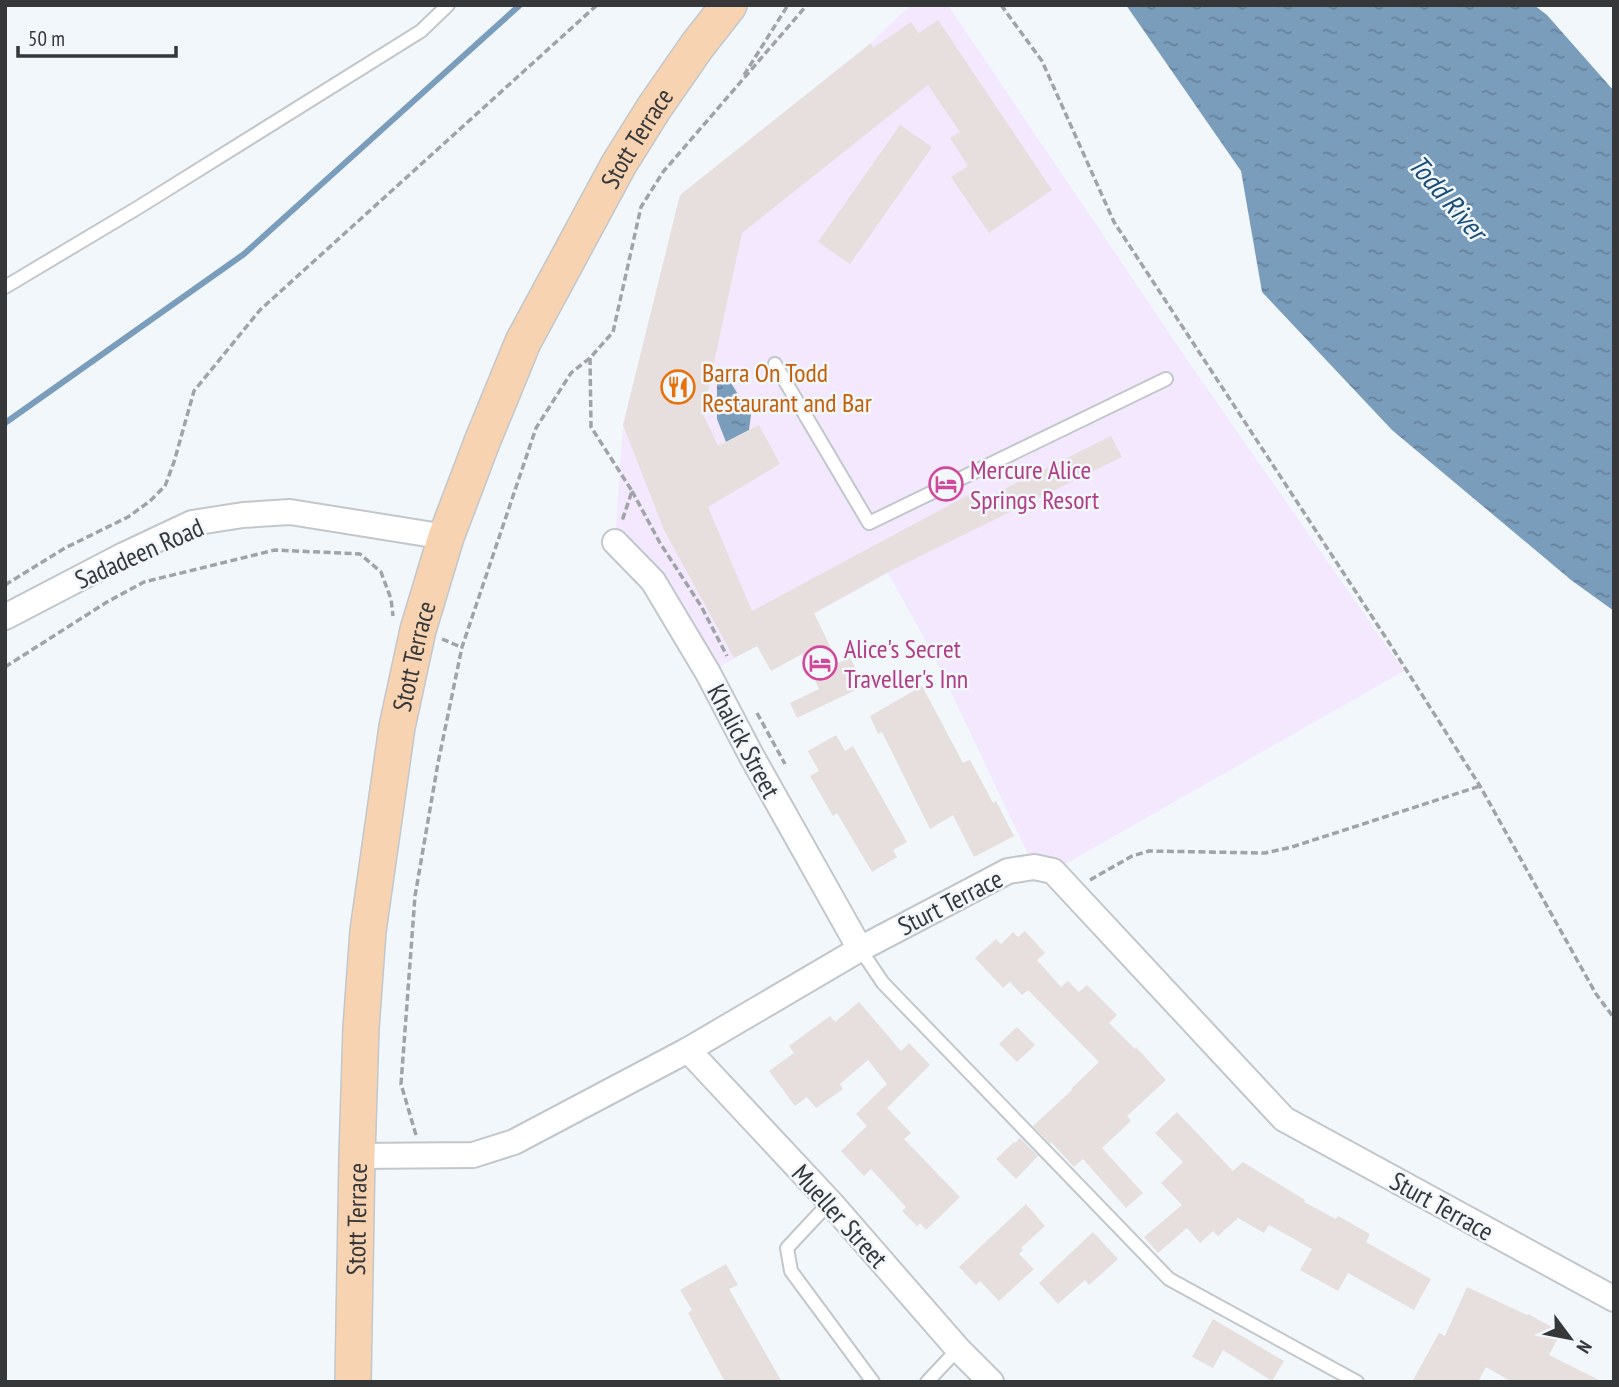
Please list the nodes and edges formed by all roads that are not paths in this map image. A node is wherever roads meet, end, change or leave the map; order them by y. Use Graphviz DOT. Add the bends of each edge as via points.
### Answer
graph roads {
  1 [pos="448,5"];
  2 [pos="729,5"];
  3 [pos="5,287"];
  4 [pos="775,364"];
  5 [pos="1166,379"];
  6 [pos="446,537"];
  7 [pos="615,542"];
  8 [pos="5,618"];
  9 [pos="860,949"];
  10 [pos="688,1050"];
  11 [pos="357,1156"];
  12 [pos="830,1202"];
  13 [pos="1614,1299"];
  14 [pos="958,1349"];
  15 [pos="353,1382"];
  16 [pos="873,1382"];
  17 [pos="927,1382"];
  18 [pos="991,1382"];
  19 [pos="1357,1382"];
  1 -- 3 [label="lane" via="421,31"];
  2 -- 6 [label="main road, Stott Terrace" via="654,108 591,214 523,342"];
  4 -- 5 [label="lane" via="869,523"];
  6 -- 8 [label="street, Sadadeen Road" via="290,512 192,523"];
  6 -- 11 [label="main road, Stott Terrace" via="418,630 397,727 368,931"];
  7 -- 9 [label="street, Khalick Street" via="653,581"];
  9 -- 10 [label="street, Sturt Terrace"];
  9 -- 13 [label="street, Sturt Terrace" via="1008,871 1034,867 1053,871 1284,1119"];
  9 -- 19 [label="lane" via="883,983 1169,1279"];
  10 -- 11 [label="street, Sturt Terrace" via="514,1142 473,1155"];
  10 -- 12 [label="street, Mueller Street"];
  11 -- 15 [label="main road, Stott Terrace"];
  12 -- 14 [label="street, Mueller Street"];
  12 -- 16 [label="lane" via="787,1248 791,1271"];
  14 -- 17 [label="lane"];
  14 -- 18 [label="street, Mueller Street"];
}
